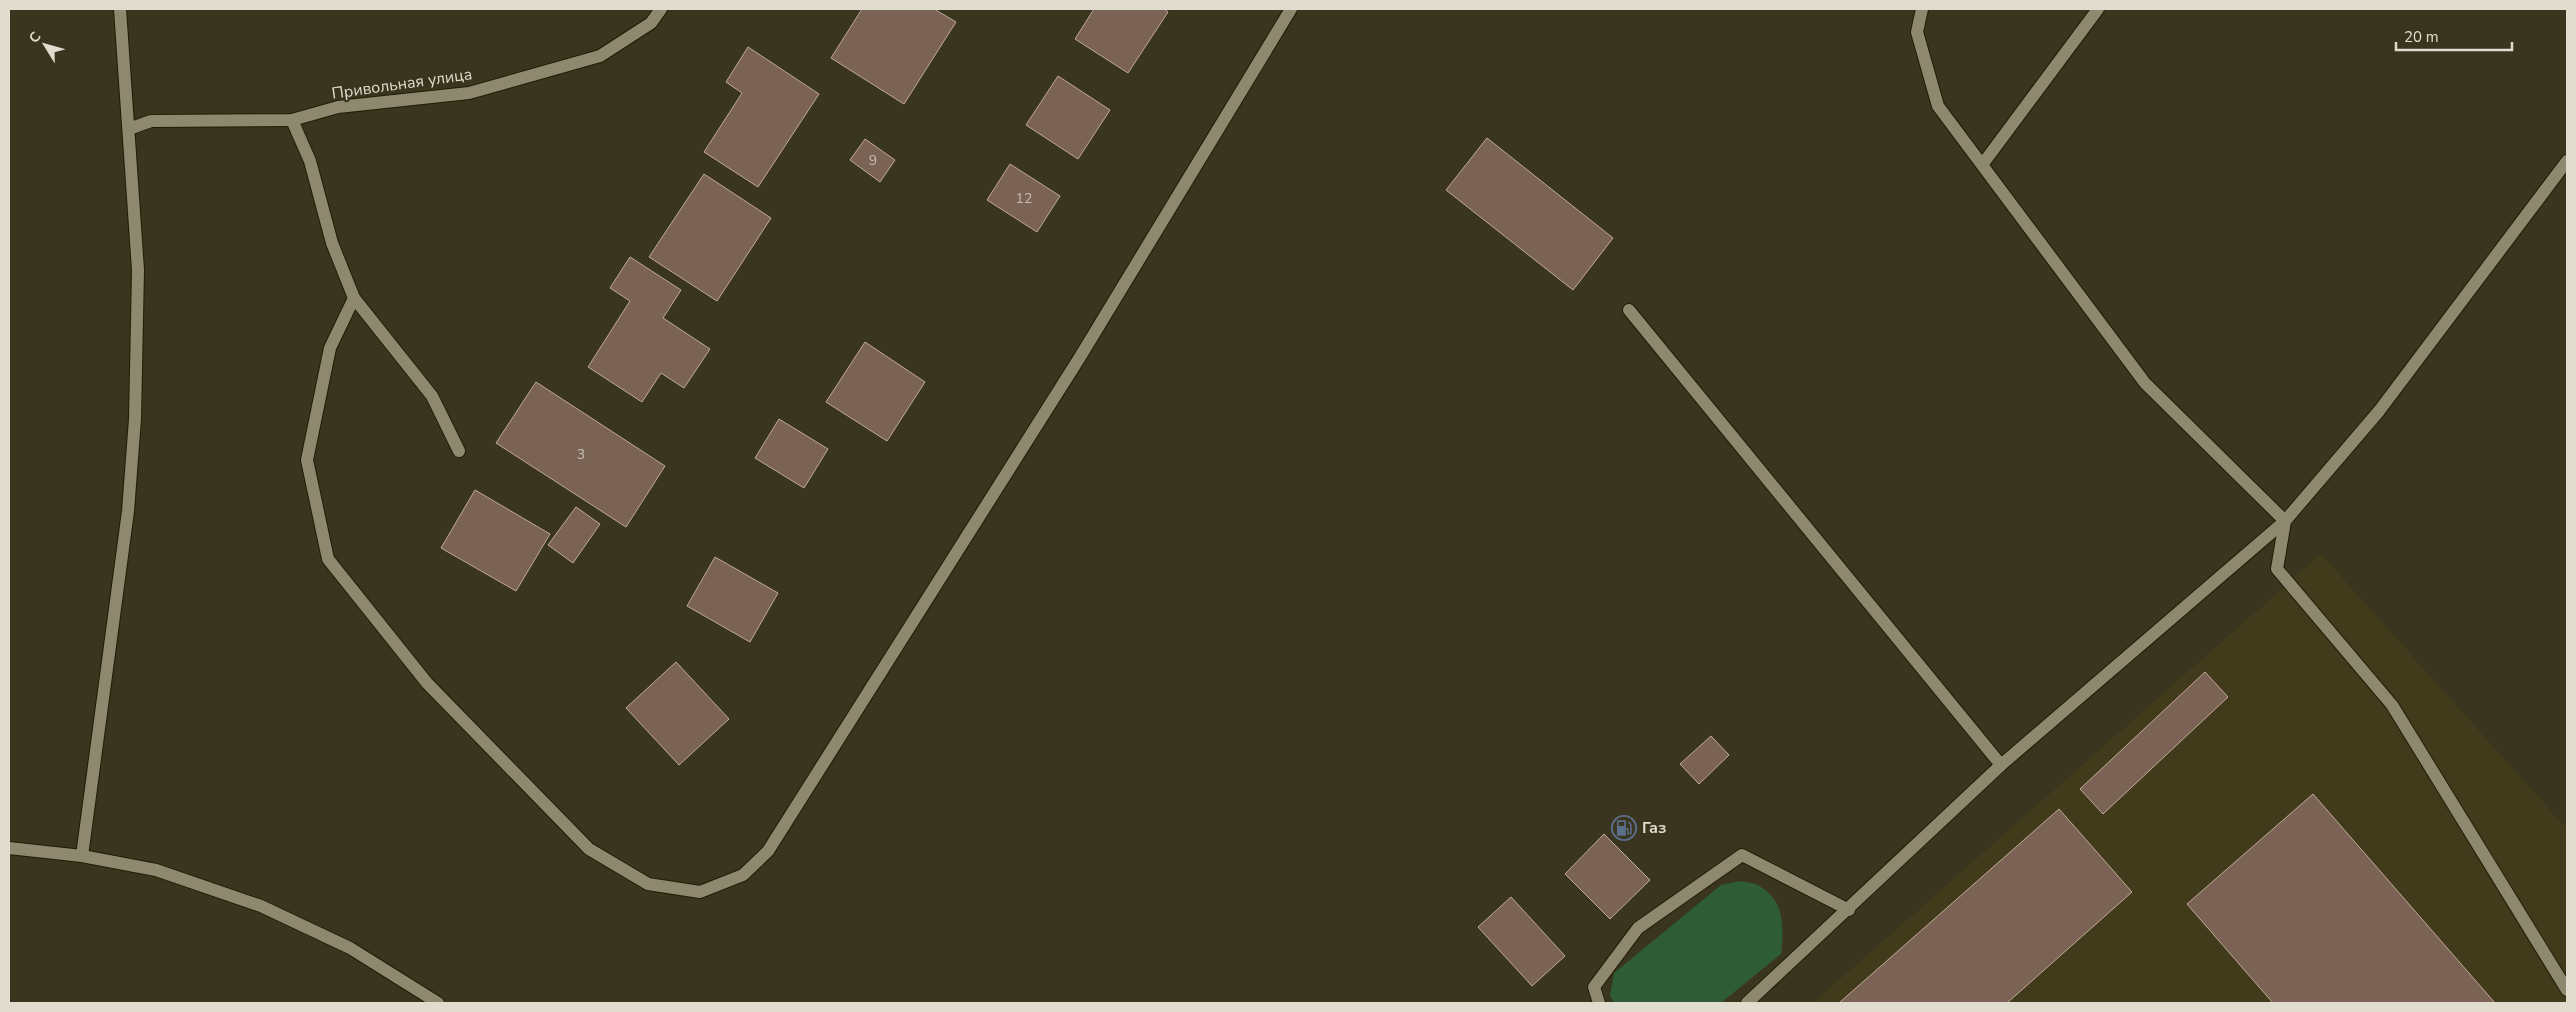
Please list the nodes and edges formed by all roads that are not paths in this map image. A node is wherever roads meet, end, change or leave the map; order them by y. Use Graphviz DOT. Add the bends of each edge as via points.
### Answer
graph roads {
  1 [pos="120,9"];
  2 [pos="660,9"];
  3 [pos="1291,9"];
  4 [pos="1922,9"];
  5 [pos="2098,9"];
  6 [pos="292,120"];
  7 [pos="130,129"];
  8 [pos="2567,161"];
  9 [pos="1982,165"];
  10 [pos="354,298"];
  11 [pos="1629,310"];
  12 [pos="459,451"];
  13 [pos="2285,521"];
  14 [pos="2001,765"];
  15 [pos="9,848"];
  16 [pos="82,856"];
  17 [pos="1849,910"];
  18 [pos="2567,990"];
  19 [pos="438,1003"];
  20 [pos="1599,1003"];
  21 [pos="1747,1003"];
  1 -- 7 [label="street"];
  2 -- 6 [label="street, Привольная улица" via="651,23 600,56 469,93 338,107"];
  3 -- 10 [label="street" via="1080,357 768,851 743,875 700,892 648,884 590,849 427,683 328,560 307,460 330,348"];
  4 -- 9 [label="street" via="1917,32 1938,106"];
  5 -- 9 [label="street"];
  6 -- 7 [label="street, Привольная улица" via="151,121"];
  6 -- 10 [label="street" via="310,161 332,243"];
  7 -- 16 [label="street" via="138,270 132,456 128,511"];
  8 -- 13 [label="street" via="2379,411"];
  9 -- 13 [label="street" via="2145,383"];
  10 -- 12 [label="street" via="432,396"];
  11 -- 14 [label="street"];
  13 -- 14 [label="street"];
  13 -- 18 [label="street" via="2277,569 2392,705"];
  14 -- 17 [label="street"];
  15 -- 16 [label="street"];
  16 -- 19 [label="street" via="156,870 261,906 350,948"];
  17 -- 20 [label="street" via="1742,855 1638,928 1594,988"];
  17 -- 21 [label="street"];
}
